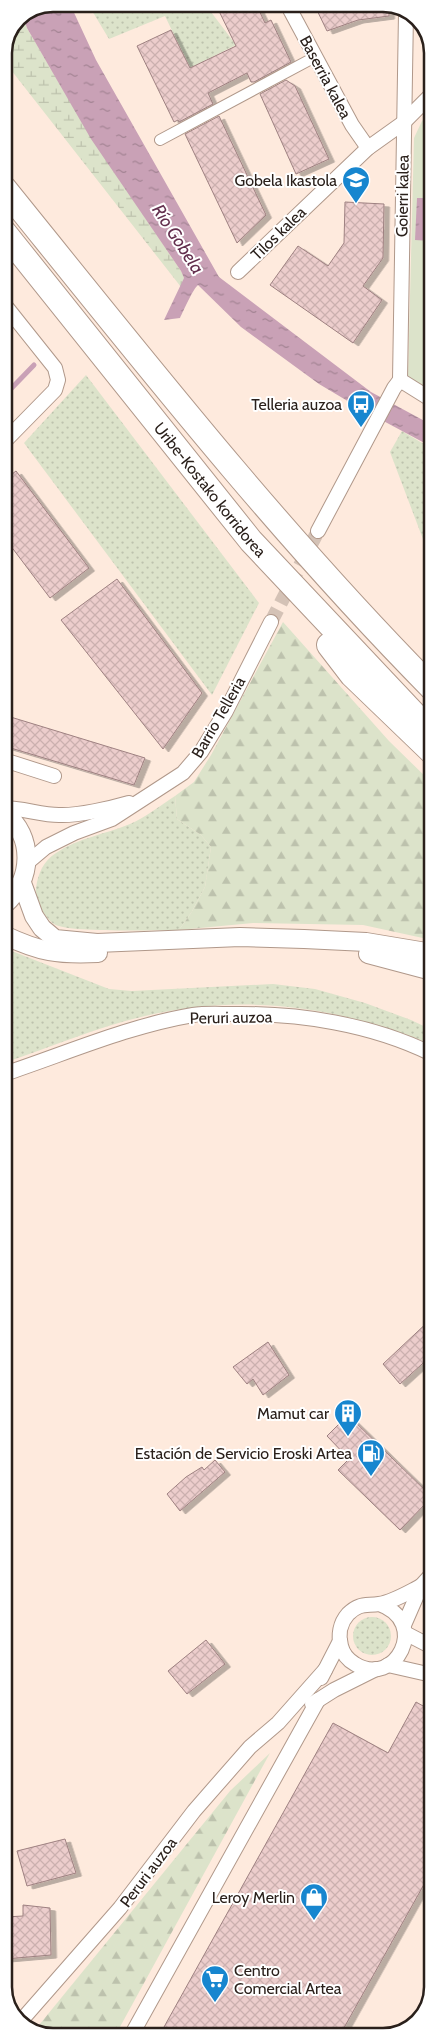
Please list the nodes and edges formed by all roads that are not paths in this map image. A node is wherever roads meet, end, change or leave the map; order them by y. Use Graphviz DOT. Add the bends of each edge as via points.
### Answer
graph roads {
  1 [pos="292,13"];
  2 [pos="406,20"];
  3 [pos="315,57"];
  4 [pos="424,102"];
  5 [pos="403,122"];
  6 [pos="160,140"];
  7 [pos="368,148"];
  8 [pos="12,194"];
  9 [pos="12,198"];
  10 [pos="35,227"];
  11 [pos="12,242"];
  12 [pos="238,272"];
  13 [pos="12,314"];
  14 [pos="397,384"];
  15 [pos="424,396"];
  16 [pos="12,434"];
  17 [pos="318,531"];
  18 [pos="252,541"];
  19 [pos="271,622"];
  20 [pos="352,675"];
  21 [pos="424,680"];
  22 [pos="424,724"];
  23 [pos="424,744"];
  24 [pos="424,752"];
  25 [pos="12,763"];
  26 [pos="54,776"];
  27 [pos="147,798"];
  28 [pos="12,808"];
  29 [pos="12,819"];
  30 [pos="27,863"];
  31 [pos="22,883"];
  32 [pos="12,898"];
  33 [pos="12,939"];
  34 [pos="424,952"];
  35 [pos="424,969"];
  36 [pos="424,1051"];
  37 [pos="12,1071"];
  38 [pos="424,1583"];
  39 [pos="421,1586"];
  40 [pos="380,1604"];
  41 [pos="404,1629"];
  42 [pos="340,1641"];
  43 [pos="424,1642"];
  44 [pos="382,1667"];
  45 [pos="325,1670"];
  46 [pos="424,1675"];
  47 [pos="318,1700"];
  48 [pos="278,1723"];
  49 [pos="26,2016"];
  50 [pos="136,2027"];
  1 -- 3 [label="street, Baserria kalea"];
  2 -- 5 [label="street, Goierri kalea"];
  3 -- 6 [label="street"];
  3 -- 7 [label="street, Baserria kalea"];
  4 -- 5 [label="street, Tilos kalea"];
  5 -- 7 [label="street, Tilos kalea"];
  5 -- 14 [label="street, Goierri kalea"];
  7 -- 12 [label="street, Tilos kalea"];
  8 -- 10 [label="highway"];
  9 -- 10 [label="highway"];
  10 -- 21 [label="highway, Uribe-Kostako korridorea" via="267,510 366,621"];
  11 -- 18 [label="highway, Uribe-Kostako korridorea"];
  13 -- 16 [label="street" via="55,368 58,380 55,390"];
  14 -- 15 [label="street"];
  14 -- 17 [label="street"];
  18 -- 20 [label="highway"];
  18 -- 22 [label="highway, Uribe-Kostako korridorea"];
  19 -- 27 [label="street, Barrio Telleria" via="201,752 183,773"];
  20 -- 23 [label="highway"];
  20 -- 24 [label="highway"];
  25 -- 26 [label="street"];
  27 -- 28 [label="street" via="113,808 60,816"];
  27 -- 30 [label="street" via="112,819 46,847"];
  29 -- 30 [label="street" via="21,831"];
  30 -- 31 [label="street"];
  31 -- 32 [label="street"];
  31 -- 34 [label="street" via="34,916 55,939 97,943 240,937 304,939 366,942"];
  33 -- 35 [label="street" via="48,952 320,948 378,955"];
  36 -- 37 [label="street, Peruri auzoa" via="376,1032 315,1018 260,1014 195,1015 129,1030"];
  38 -- 39 [label="street"];
  39 -- 40 [label="street"];
  39 -- 41 [label="street"];
  40 -- 41 [label="street" via="394,1611"];
  40 -- 42 [label="street" via="370,1603 346,1616 341,1625"];
  41 -- 43 [label="street"];
  41 -- 44 [label="street" via="403,1648 399,1655"];
  42 -- 44 [label="street" via="346,1656 360,1667"];
  42 -- 45 [label="street, Peruri auzoa"];
  44 -- 46 [label="street"];
  44 -- 47 [label="street, Peruri auzoa"];
  45 -- 47 [label="street, Peruri auzoa" via="316,1688"];
  45 -- 48 [label="street, Peruri auzoa"];
  47 -- 48 [label="street, Peruri auzoa"];
  47 -- 50 [label="street, Peruri auzoa"];
  48 -- 49 [label="street, Peruri auzoa" via="250,1747 206,1797 120,1908"];
}
